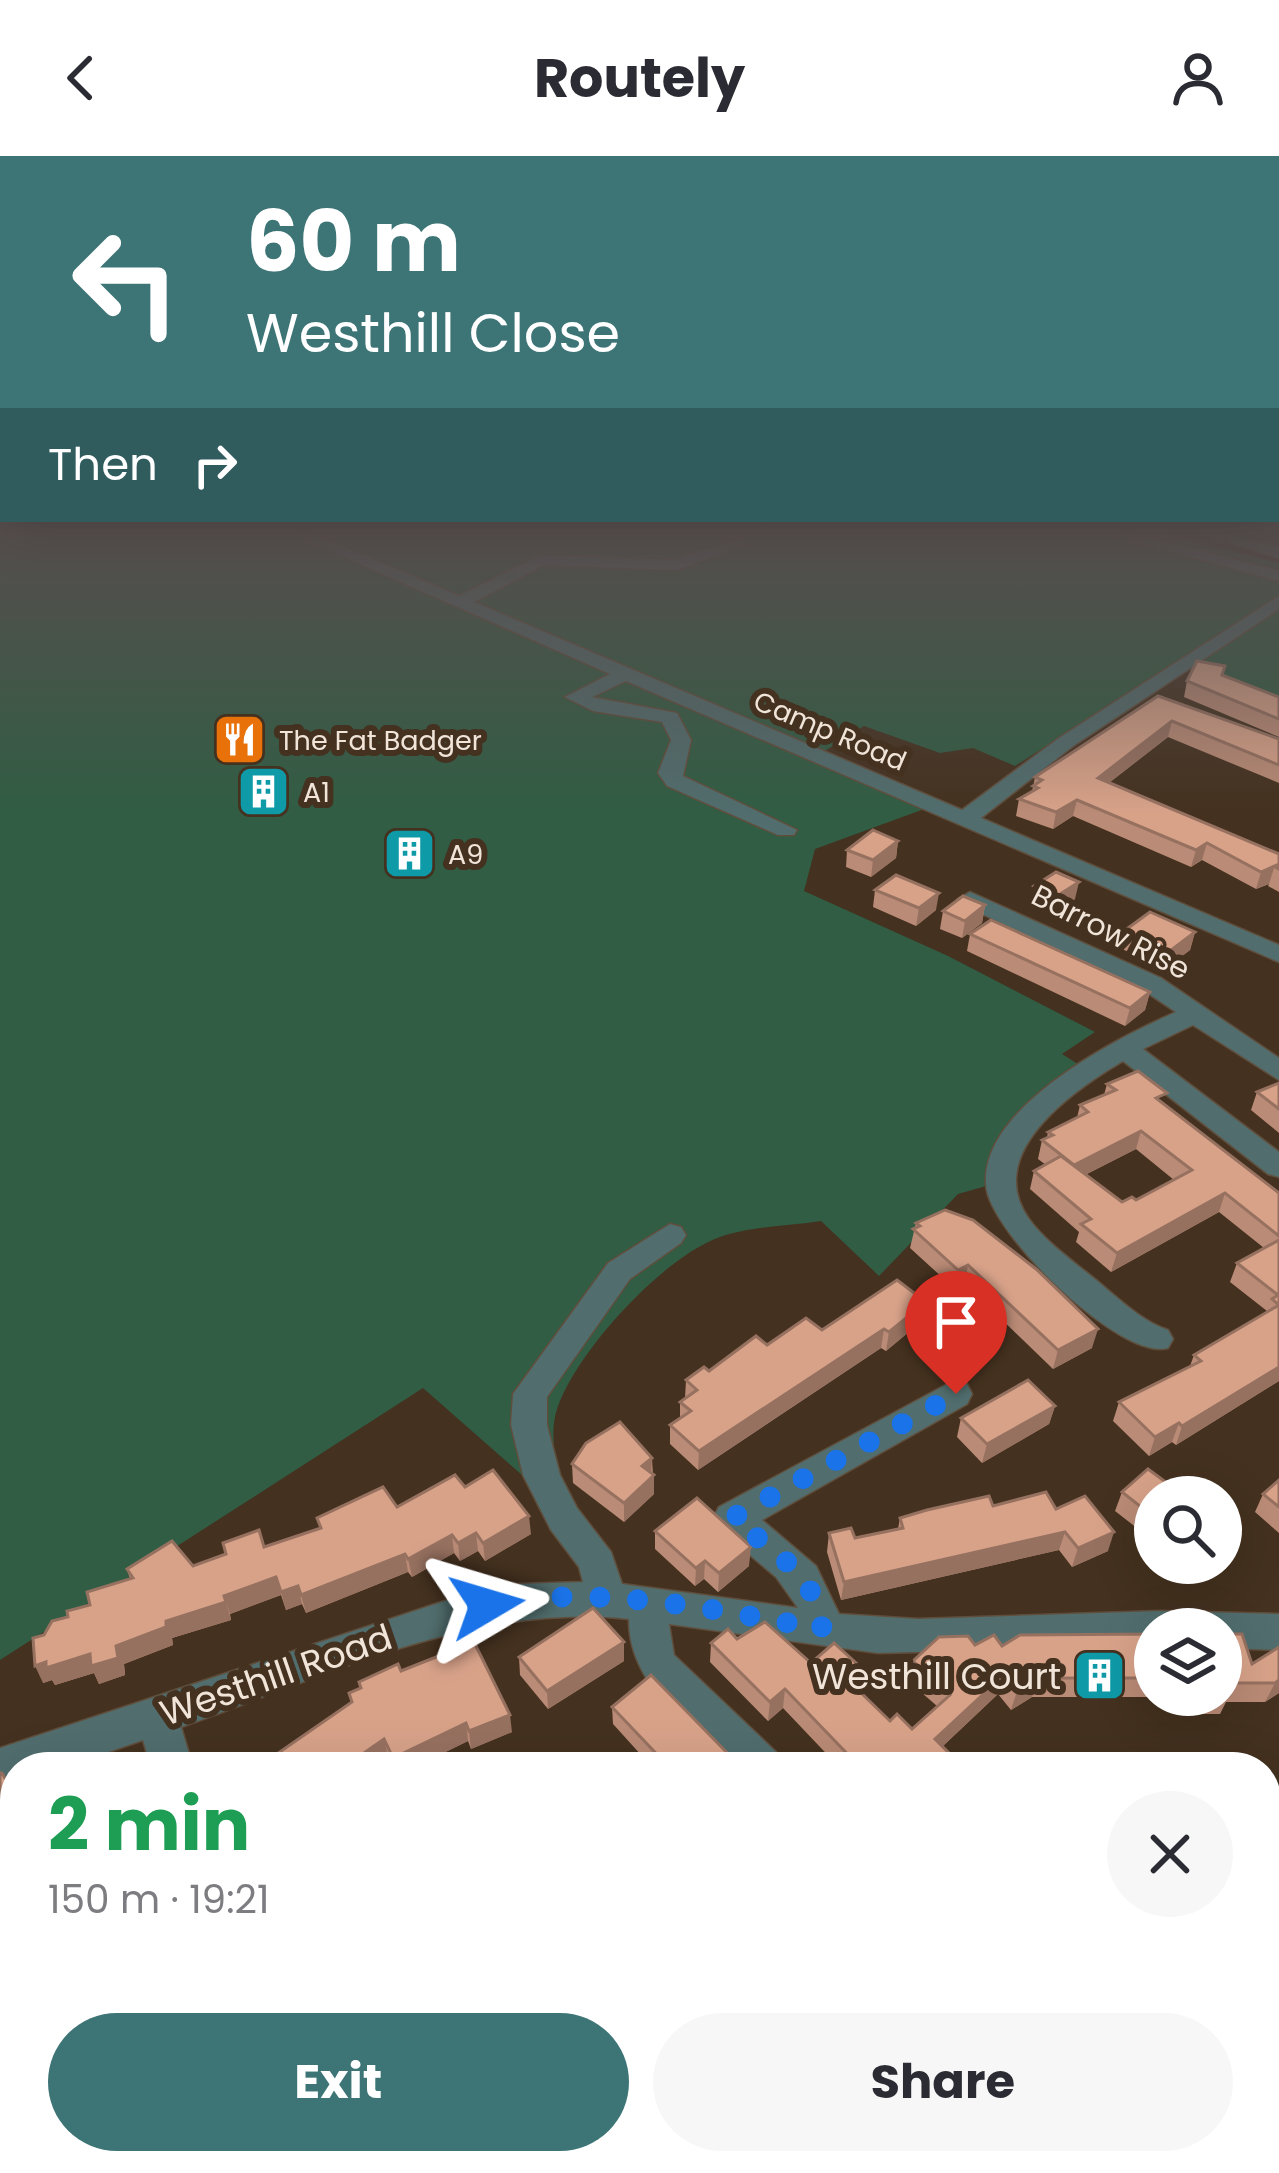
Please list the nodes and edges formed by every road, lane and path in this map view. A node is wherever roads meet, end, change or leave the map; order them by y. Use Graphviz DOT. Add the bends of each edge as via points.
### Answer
graph roads {
  1 [pos="509,625"];
  2 [pos="1248,625"];
  3 [pos="623,675"];
  4 [pos="962,820"];
  5 [pos="786,830"];
  6 [pos="970,899"];
  7 [pos="1279,954"];
  8 [pos="1195,1014"];
  9 [pos="1126,1050"];
  10 [pos="1279,1071"];
  11 [pos="1279,1167"];
  12 [pos="670,1235"];
  13 [pos="1156,1339"];
  14 [pos="956,1394"];
  15 [pos="603,1600"];
  16 [pos="649,1604"];
  17 [pos="1134,1628"];
  18 [pos="822,1629"];
  19 [pos="1242,1631"];
  20 [pos="1279,1632"];
  21 [pos="157,1715"];
  22 [pos="47,1752"];
  23 [pos="168,1752"];
  24 [pos="745,1752"];
  1 -- 3 [label="street, Camp Road"];
  2 -- 4 [label="street" via="1154,697 1066,742"];
  3 -- 4 [label="street, Camp Road"];
  3 -- 5 [label="street" via="575,697 670,717 681,740 669,773 675,781"];
  4 -- 7 [label="street, Camp Road"];
  6 -- 8 [label="street, Barrow Rise" via="1139,977"];
  8 -- 9 [label="street"];
  8 -- 10 [label="street, Barrow Rise"];
  9 -- 11 [label="street"];
  9 -- 13 [label="street" via="1037,1111 1005,1152 1000,1192 1022,1233"];
  12 -- 15 [label="street" via="619,1271 530,1394 529,1433 560,1514 601,1564"];
  14 -- 18 [label="street" via="732,1518 809,1584"];
  15 -- 16 [label="street, Westhill Road"];
  15 -- 21 [label="street, Westhill Road" via="487,1605"];
  16 -- 18 [label="street, Westhill Road"];
  16 -- 24 [label="street" via="659,1667"];
  17 -- 18 [label="street, Westhill Road" via="913,1636"];
  19 -- 20 [label="street"];
  21 -- 22 [label="street, Westhill Road"];
  21 -- 23 [label="street"];
}
